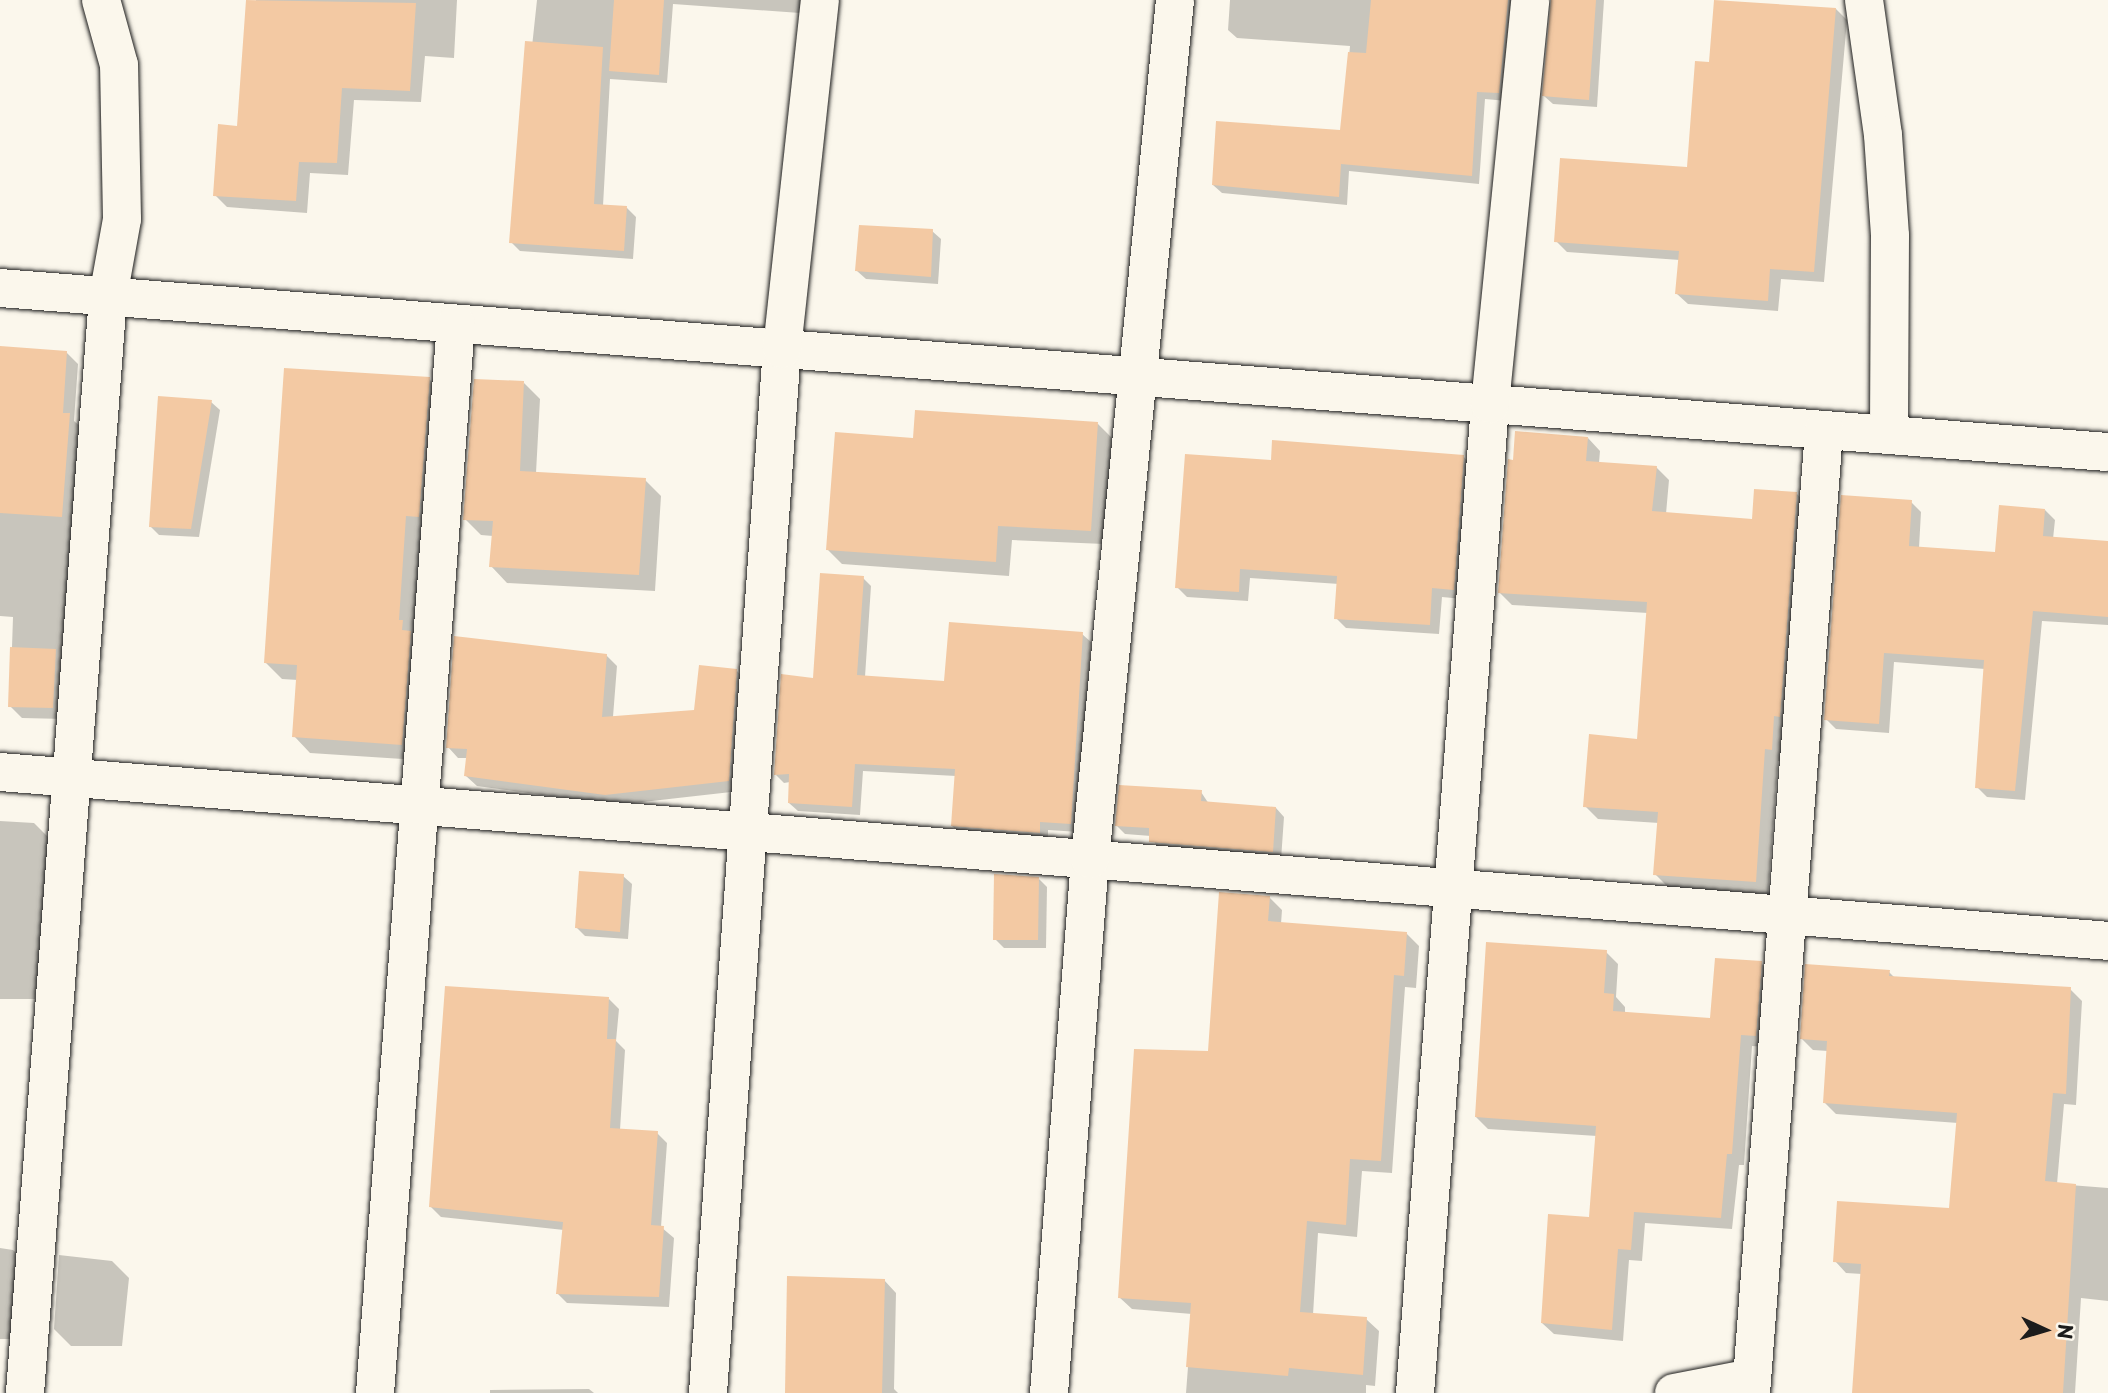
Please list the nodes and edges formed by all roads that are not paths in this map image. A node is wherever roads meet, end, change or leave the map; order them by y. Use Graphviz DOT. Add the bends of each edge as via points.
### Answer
graph roads {
  1 [pos="101,0"];
  2 [pos="820,0"];
  3 [pos="1175,0"];
  4 [pos="1530,0"];
  5 [pos="1864,0"];
  6 [pos="0,288"];
  7 [pos="108,297"];
  8 [pos="456,324"];
  9 [pos="782,349"];
  10 [pos="1137,378"];
  11 [pos="1490,404"];
  12 [pos="1824,430"];
  13 [pos="1889,435"];
  14 [pos="2108,452"];
  15 [pos="0,772"];
  16 [pos="72,778"];
  17 [pos="419,806"];
  18 [pos="746,832"];
  19 [pos="1090,859"];
  20 [pos="1453,888"];
  21 [pos="1787,915"];
  22 [pos="2108,941"];
  23 [pos="1751,1385"];
  24 [pos="25,1393"];
  25 [pos="374,1393"];
  26 [pos="708,1393"];
  27 [pos="1049,1393"];
  28 [pos="1415,1393"];
  29 [pos="1674,1393"];
  1 -- 7 [label="street" via="119,65 122,219"];
  2 -- 9 [label="street"];
  3 -- 10 [label="street"];
  4 -- 11 [label="street"];
  5 -- 13 [label="street" via="1883,135 1890,236"];
  6 -- 7 [label="street"];
  7 -- 8 [label="street"];
  7 -- 16 [label="street"];
  8 -- 9 [label="street"];
  8 -- 17 [label="street"];
  9 -- 10 [label="street"];
  9 -- 18 [label="street"];
  10 -- 11 [label="street"];
  10 -- 19 [label="street"];
  11 -- 12 [label="street"];
  11 -- 20 [label="street"];
  12 -- 13 [label="street"];
  12 -- 21 [label="street"];
  13 -- 14 [label="street"];
  15 -- 16 [label="street"];
  16 -- 17 [label="street"];
  16 -- 24 [label="street"];
  17 -- 18 [label="street"];
  17 -- 25 [label="street"];
  18 -- 19 [label="street"];
  18 -- 26 [label="street"];
  19 -- 20 [label="street"];
  19 -- 27 [label="street"];
  20 -- 21 [label="street"];
  20 -- 28 [label="street"];
  21 -- 22 [label="street"];
  21 -- 23 [label="street"];
  23 -- 29 [label="street"];
}
